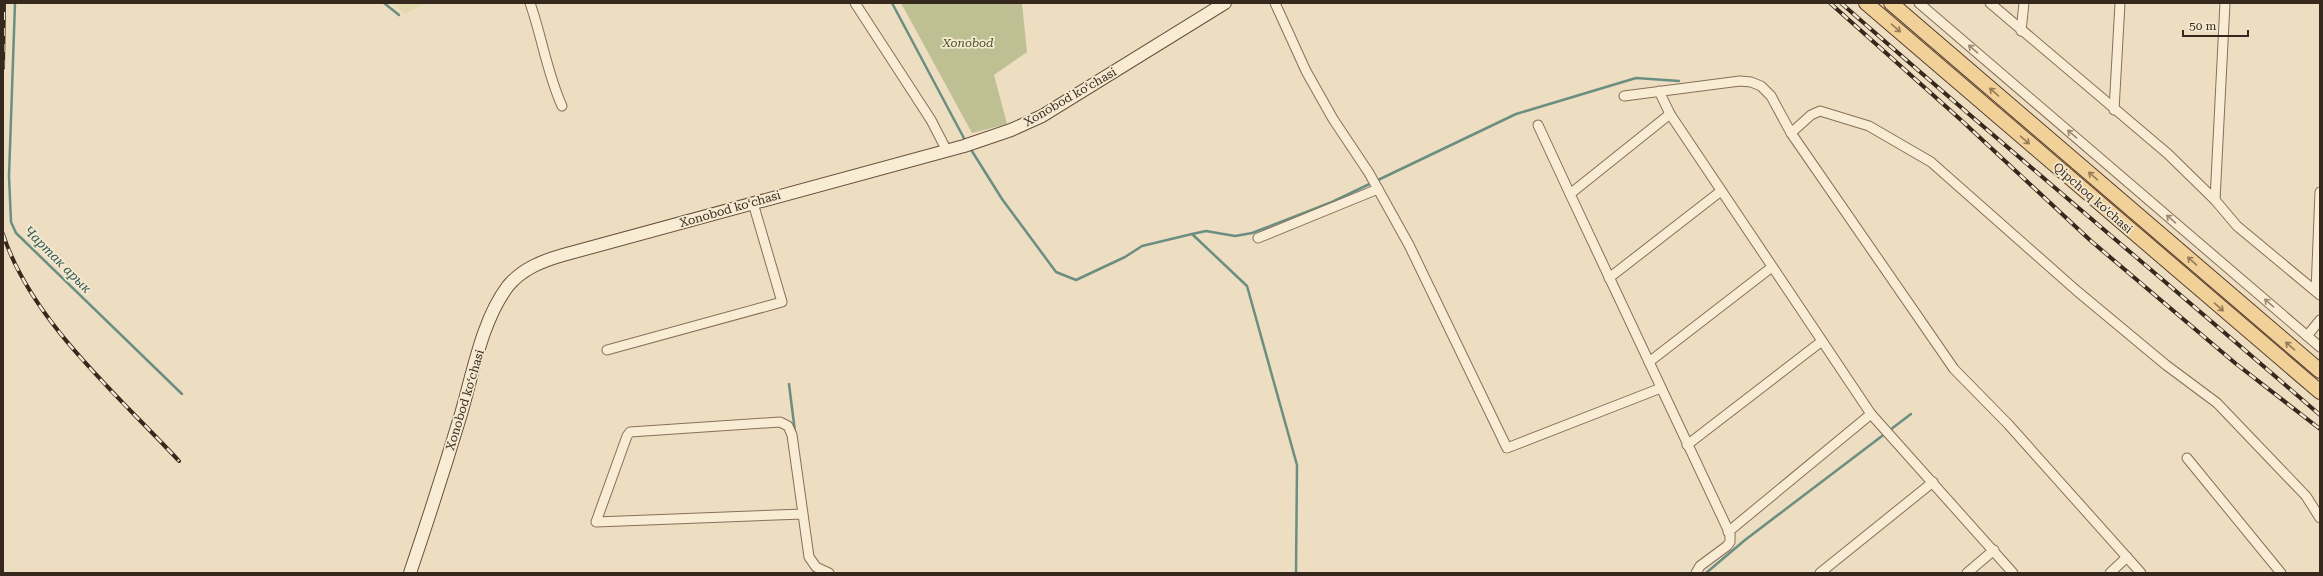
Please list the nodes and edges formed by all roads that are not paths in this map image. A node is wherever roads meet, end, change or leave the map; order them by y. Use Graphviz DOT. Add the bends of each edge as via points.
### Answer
graph roads {
  1 [pos="530,3"];
  2 [pos="855,3"];
  3 [pos="1225,3"];
  4 [pos="1275,3"];
  5 [pos="1866,3"];
  6 [pos="1891,3"];
  7 [pos="1919,3"];
  8 [pos="1990,3"];
  9 [pos="2024,3"];
  10 [pos="2120,3"];
  11 [pos="2225,3"];
  12 [pos="2021,31"];
  13 [pos="1659,91"];
  14 [pos="1624,96"];
  15 [pos="562,106"];
  16 [pos="2114,110"];
  17 [pos="1670,114"];
  18 [pos="1538,125"];
  19 [pos="1791,133"];
  20 [pos="947,151"];
  21 [pos="1378,189"];
  22 [pos="1721,191"];
  23 [pos="2320,192"];
  24 [pos="1570,194"];
  25 [pos="2215,200"];
  26 [pos="752,203"];
  27 [pos="1258,238"];
  28 [pos="1772,266"];
  29 [pos="1609,278"];
  30 [pos="2318,293"];
  31 [pos="2320,320"];
  32 [pos="2307,336"];
  33 [pos="1822,341"];
  34 [pos="2320,347"];
  35 [pos="607,350"];
  36 [pos="1649,362"];
  37 [pos="2320,371"];
  38 [pos="1661,388"];
  39 [pos="2320,392"];
  40 [pos="1871,414"];
  41 [pos="1687,445"];
  42 [pos="2187,458"];
  43 [pos="1933,482"];
  44 [pos="803,514"];
  45 [pos="2320,518"];
  46 [pos="1728,532"];
  47 [pos="1994,550"];
  48 [pos="2127,557"];
  49 [pos="410,573"];
  50 [pos="829,573"];
  51 [pos="1696,573"];
  52 [pos="1820,573"];
  53 [pos="1967,573"];
  54 [pos="2014,573"];
  55 [pos="2110,573"];
  56 [pos="2141,573"];
  57 [pos="2281,573"];
  1 -- 15 [label="street" via="555,91"];
  2 -- 20 [label="street" via="931,120"];
  3 -- 20 [label="main road, Xonobod koʻchasi" via="1051,111 1021,126"];
  4 -- 21 [label="street" via="1306,71 1332,119"];
  5 -- 39 [label="main road, Qipchoq ko'chasi, one-way"];
  37 -- 6 [label="main road, Qipchoq ko'chasi, one-way"];
  32 -- 7 [label="street, one-way"];
  8 -- 12 [label="street"];
  9 -- 12 [label="street"];
  10 -- 16 [label="street"];
  11 -- 25 [label="street"];
  12 -- 16 [label="street"];
  13 -- 14 [label="street"];
  13 -- 17 [label="street"];
  13 -- 19 [label="street" via="1740,81 1751,82 1761,86 1771,96"];
  16 -- 25 [label="street" via="2168,154"];
  17 -- 22 [label="street"];
  17 -- 24 [label="street"];
  18 -- 24 [label="street"];
  19 -- 45 [label="street" via="1811,115 1820,111 1869,126 1931,162 2083,296 2166,365 2217,403 2306,496"];
  19 -- 48 [label="street" via="1954,369 2008,424"];
  20 -- 26 [label="main road, Xonobod koʻchasi"];
  21 -- 27 [label="street"];
  21 -- 38 [label="street" via="1409,245 1507,448"];
  22 -- 28 [label="street"];
  22 -- 29 [label="street"];
  23 -- 30 [label="street"];
  24 -- 29 [label="street"];
  25 -- 30 [label="street" via="2237,226"];
  26 -- 35 [label="street" via="782,302"];
  26 -- 49 [label="main road, Xonobod koʻchasi" via="550,259 530,268 513,281 497,303 487,328"];
  28 -- 33 [label="street"];
  28 -- 36 [label="street"];
  29 -- 36 [label="street"];
  31 -- 32 [label="street"];
  32 -- 34 [label="street"];
  33 -- 40 [label="street"];
  33 -- 41 [label="street"];
  36 -- 38 [label="street"];
  38 -- 41 [label="street"];
  40 -- 43 [label="street"];
  40 -- 46 [label="street"];
  41 -- 46 [label="street"];
  42 -- 57 [label="street"];
  43 -- 47 [label="street"];
  43 -- 52 [label="street"];
  44 -- 44 [label="street" via="792,434 788,426 780,422 630,432 596,522"];
  44 -- 50 [label="street" via="809,557 816,567"];
  46 -- 51 [label="street" via="1730,542 1700,566"];
  47 -- 53 [label="street"];
  47 -- 54 [label="street"];
  48 -- 55 [label="street"];
  48 -- 56 [label="street"];
}
